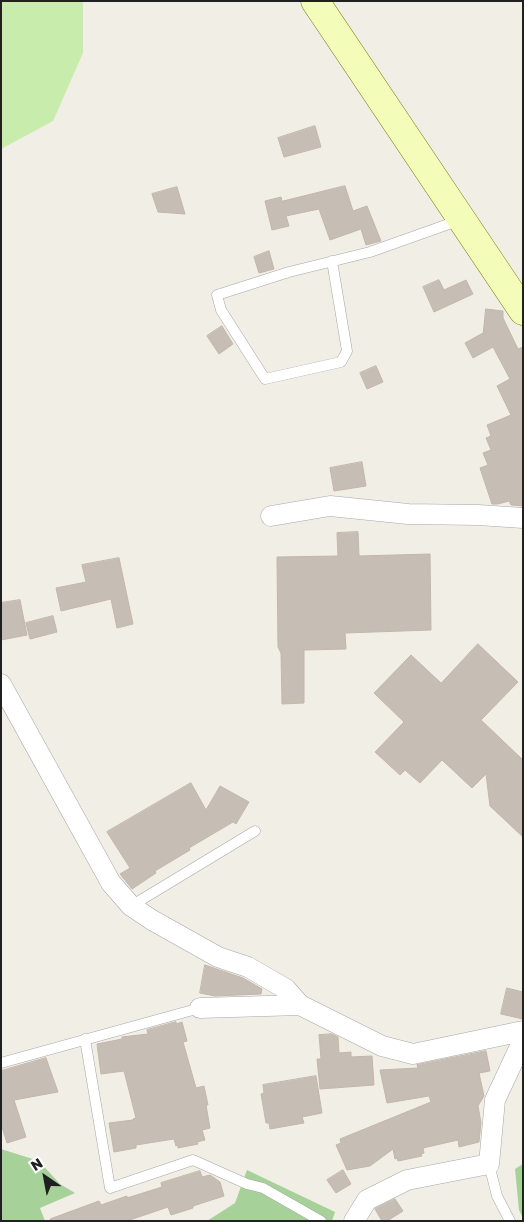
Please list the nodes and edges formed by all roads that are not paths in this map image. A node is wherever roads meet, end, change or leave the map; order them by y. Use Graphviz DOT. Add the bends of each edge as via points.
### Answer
graph roads {
  1 [pos="315,1"];
  2 [pos="461,220"];
  3 [pos="332,261"];
  4 [pos="523,311"];
  5 [pos="271,516"];
  6 [pos="523,518"];
  7 [pos="1,684"];
  8 [pos="255,831"];
  9 [pos="131,906"];
  10 [pos="300,1006"];
  11 [pos="200,1008"];
  12 [pos="523,1031"];
  13 [pos="85,1039"];
  14 [pos="520,1053"];
  15 [pos="1,1063"];
  16 [pos="490,1164"];
  17 [pos="321,1221"];
  18 [pos="354,1221"];
  19 [pos="510,1221"];
  1 -- 2 [label="street"];
  2 -- 3 [label="lane" via="370,252"];
  2 -- 4 [label="street"];
  3 -- 3 [label="lane" via="217,295 221,310 265,379 341,362 348,351"];
  5 -- 6 [label="street" via="330,506 408,514"];
  7 -- 9 [label="street" via="111,883"];
  8 -- 9 [label="lane"];
  9 -- 10 [label="street" via="218,957 248,968 286,989"];
  10 -- 11 [label="street"];
  10 -- 12 [label="street" via="382,1046 413,1054"];
  11 -- 13 [label="lane"];
  13 -- 15 [label="lane"];
  13 -- 17 [label="lane" via="110,1188 193,1160 247,1184 264,1188"];
  14 -- 16 [label="street" via="495,1100"];
  16 -- 18 [label="street" via="408,1180 367,1200"];
  16 -- 19 [label="lane" via="497,1196"];
}
